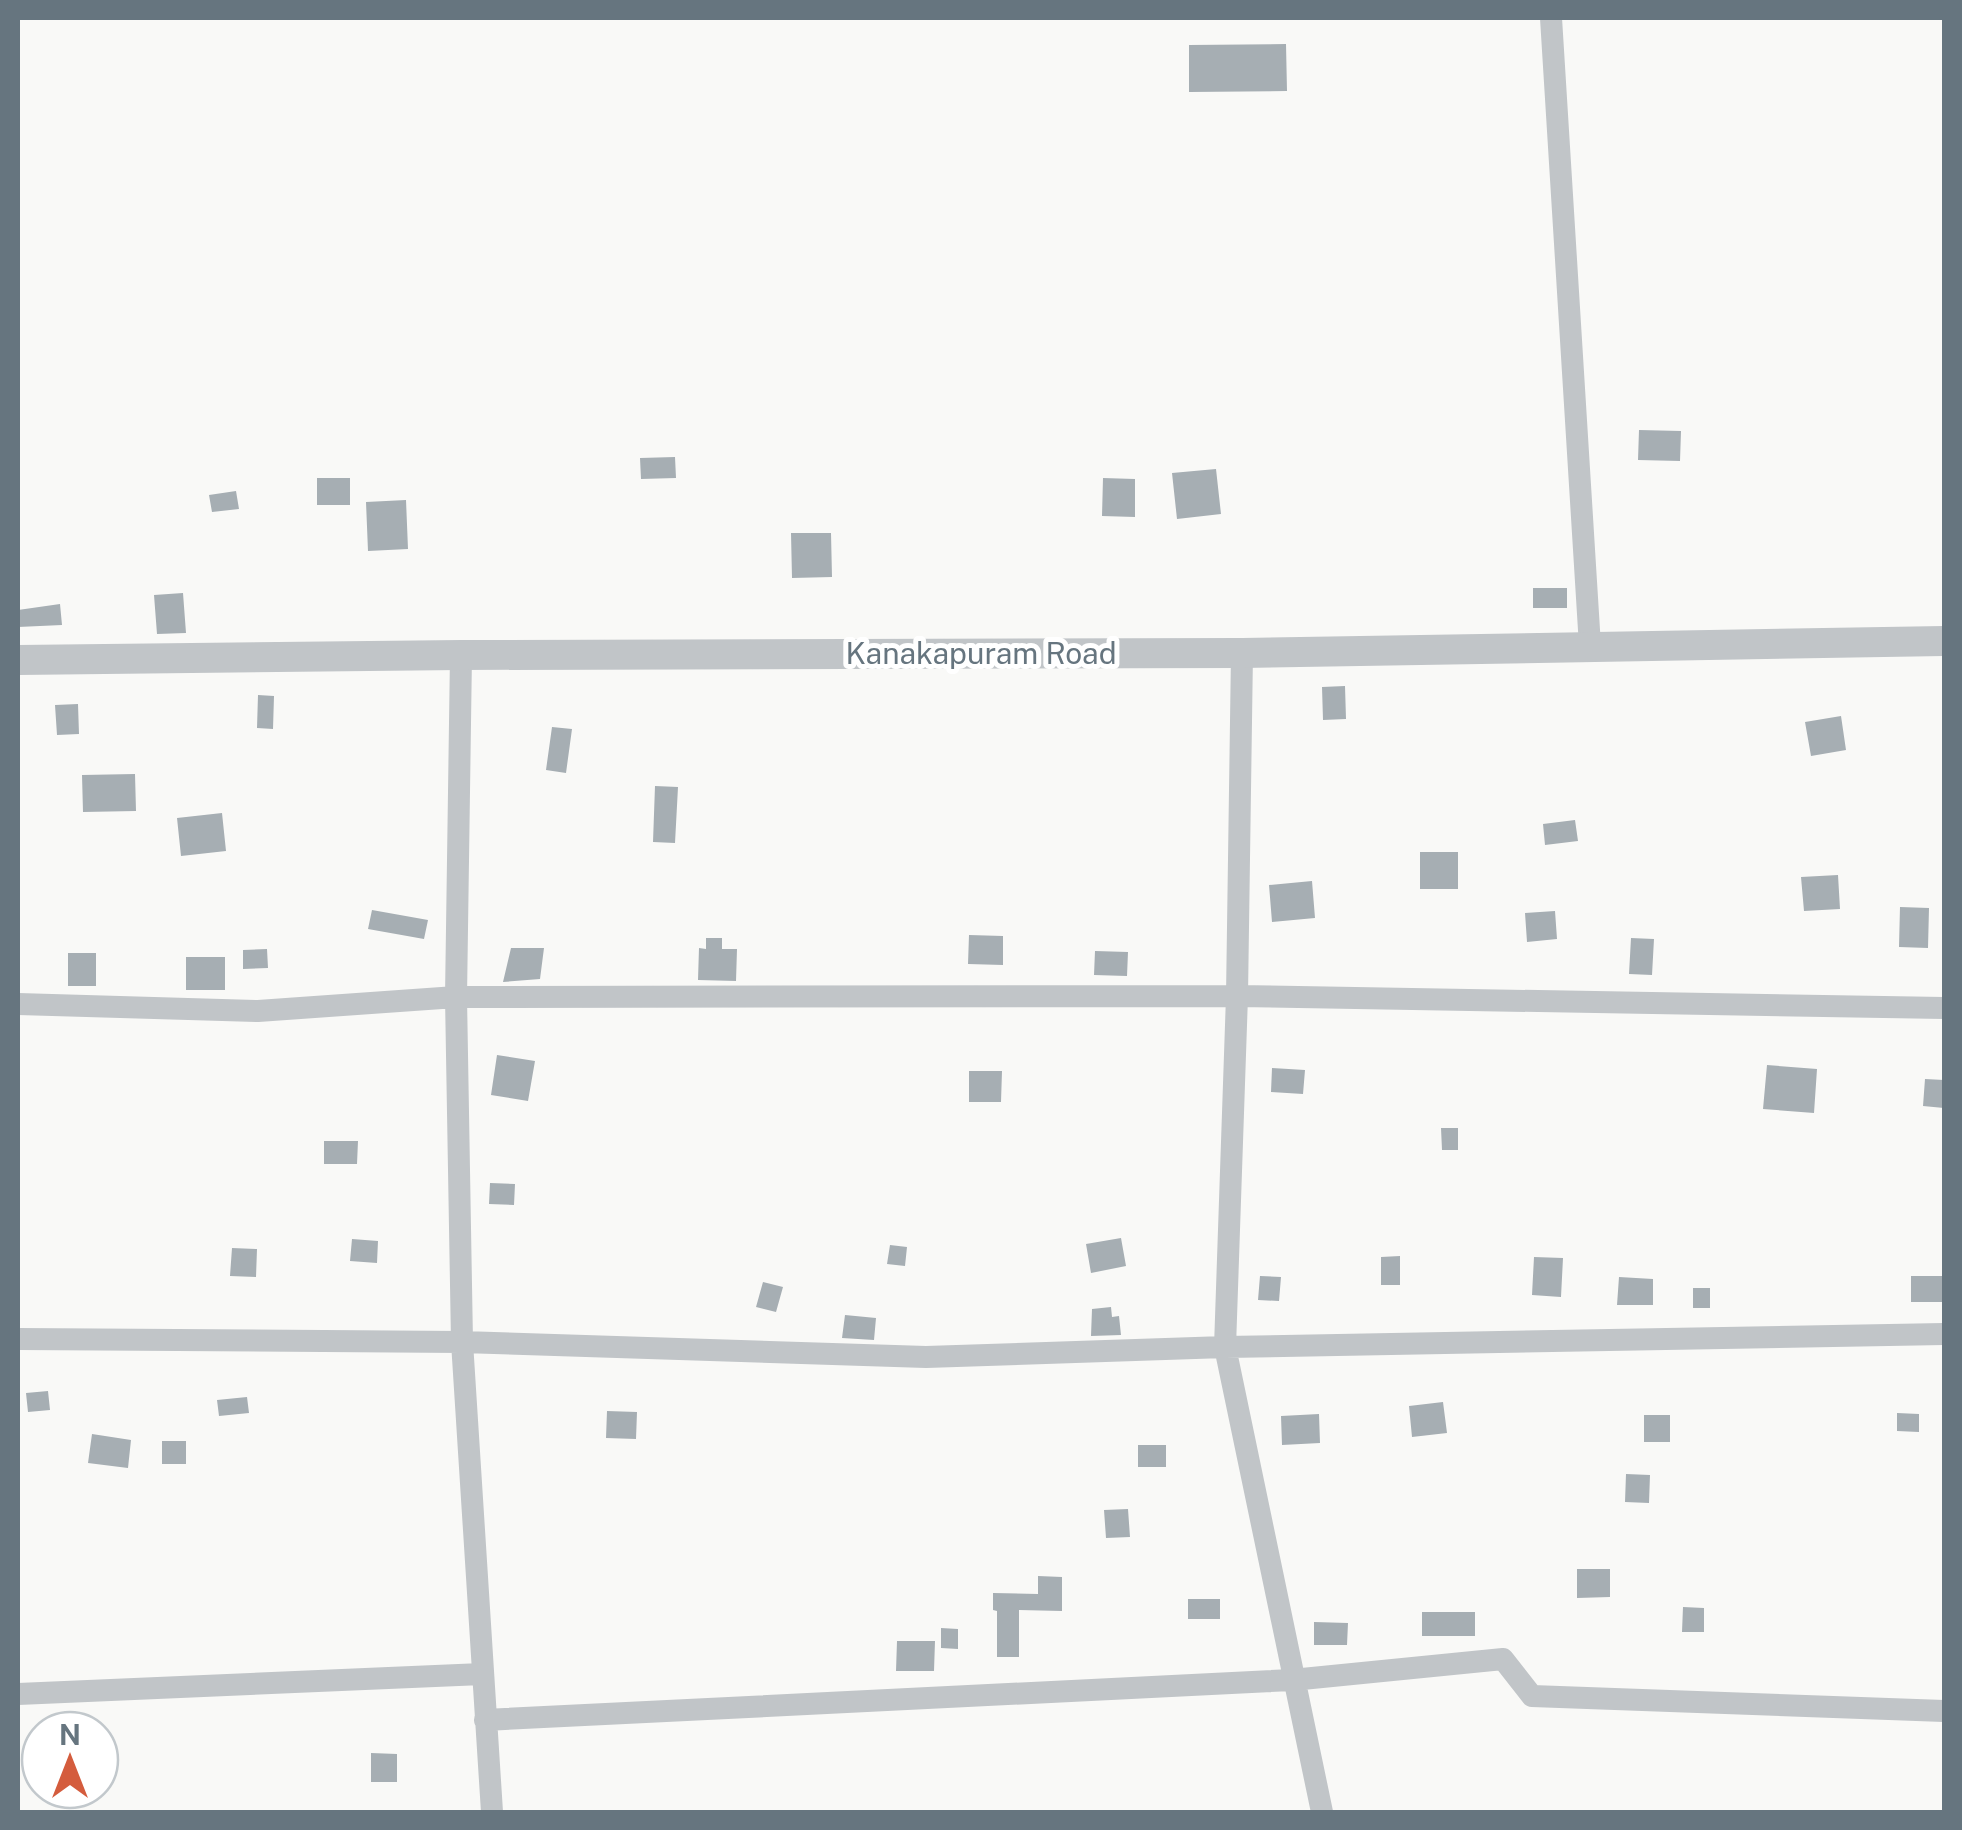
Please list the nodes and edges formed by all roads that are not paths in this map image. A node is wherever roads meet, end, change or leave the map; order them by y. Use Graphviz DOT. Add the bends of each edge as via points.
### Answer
graph roads {
  1 [pos="1552,18"];
  2 [pos="1944,641"];
  3 [pos="1590,646"];
  4 [pos="1242,652"];
  5 [pos="460,655"];
  6 [pos="18,660"];
  7 [pos="1236,996"];
  8 [pos="456,997"];
  9 [pos="18,1004"];
  10 [pos="1944,1008"];
  11 [pos="1944,1334"];
  12 [pos="18,1339"];
  13 [pos="462,1342"];
  14 [pos="1225,1347"];
  15 [pos="482,1674"];
  16 [pos="1292,1680"];
  17 [pos="18,1694"];
  18 [pos="1944,1711"];
  19 [pos="485,1720"];
  20 [pos="492,1812"];
  21 [pos="1322,1812"];
  1 -- 3 [label="street"];
  2 -- 3 [label="street, Kanakapuram Road"];
  3 -- 4 [label="street, Kanakapuram Road"];
  4 -- 5 [label="street, Kanakapuram Road"];
  4 -- 7 [label="street"];
  5 -- 6 [label="street, Kanakapuram Road"];
  5 -- 8 [label="street"];
  7 -- 8 [label="street"];
  7 -- 10 [label="street"];
  7 -- 14 [label="street"];
  8 -- 9 [label="street" via="258,1011"];
  8 -- 13 [label="street"];
  11 -- 14 [label="street"];
  12 -- 13 [label="street"];
  13 -- 14 [label="street" via="926,1356"];
  13 -- 15 [label="street"];
  14 -- 16 [label="street"];
  15 -- 17 [label="street"];
  15 -- 19 [label="street"];
  16 -- 18 [label="street" via="1504,1658 1532,1696"];
  16 -- 19 [label="street"];
  16 -- 21 [label="street"];
  19 -- 20 [label="street"];
}
